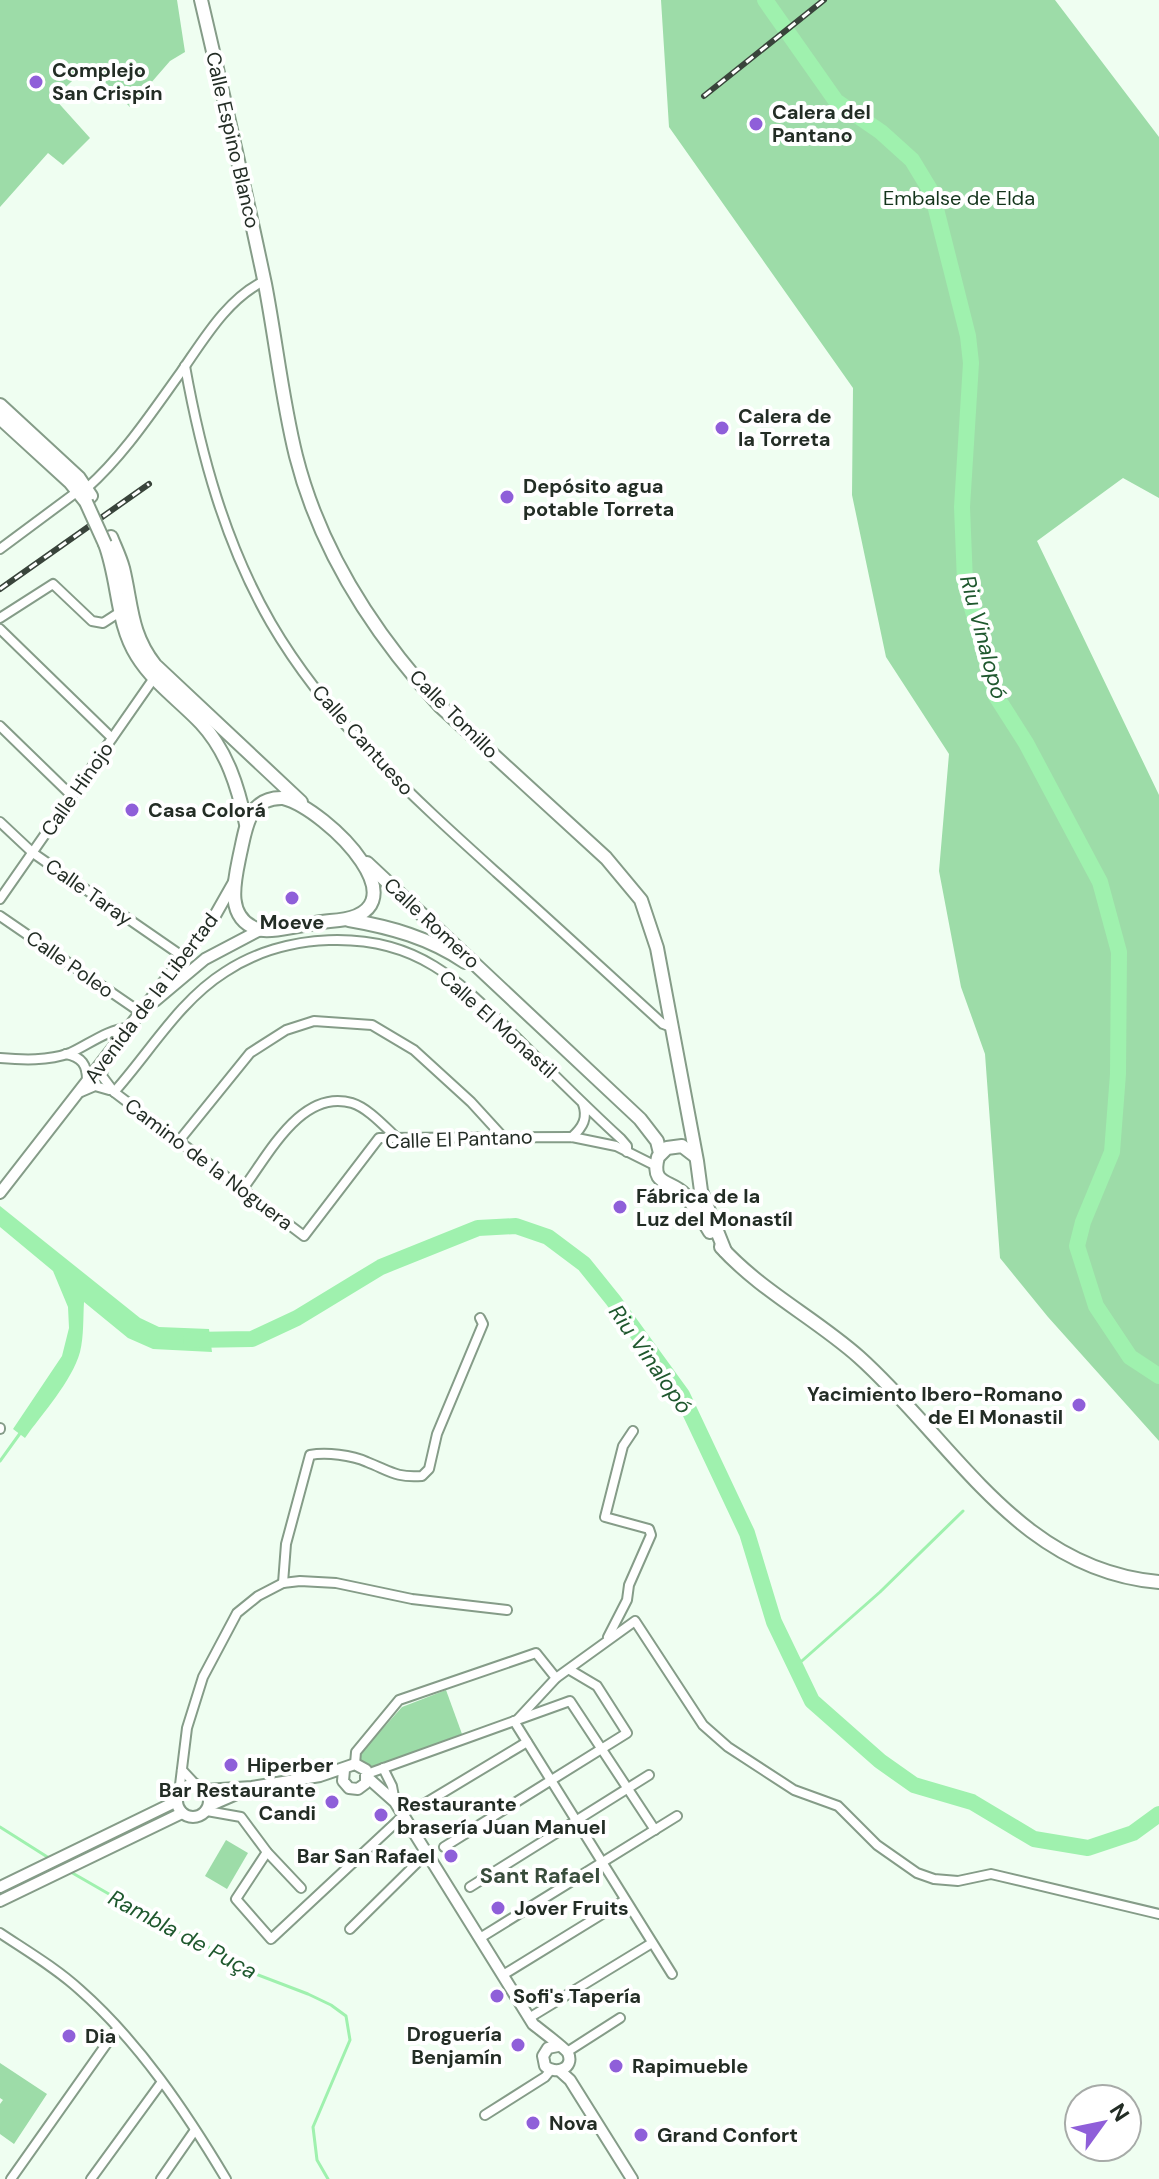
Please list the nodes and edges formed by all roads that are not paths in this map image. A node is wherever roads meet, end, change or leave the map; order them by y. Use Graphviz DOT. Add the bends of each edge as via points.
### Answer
graph roads {
  1 [pos="201,0"];
  2 [pos="264,281"];
  3 [pos="185,366"];
  4 [pos="0,405"];
  5 [pos="0,418"];
  6 [pos="86,494"];
  7 [pos="108,541"];
  8 [pos="0,549"];
  9 [pos="120,612"];
  10 [pos="0,618"];
  11 [pos="0,629"];
  12 [pos="154,678"];
  13 [pos="197,712"];
  14 [pos="0,726"];
  15 [pos="112,738"];
  16 [pos="72,796"];
  17 [pos="307,807"];
  18 [pos="0,822"];
  19 [pos="246,824"];
  20 [pos="33,853"];
  21 [pos="362,858"];
  22 [pos="235,881"];
  23 [pos="0,899"];
  24 [pos="0,916"];
  25 [pos="349,920"];
  26 [pos="260,930"];
  27 [pos="182,956"];
  28 [pos="501,990"];
  29 [pos="140,1012"];
  30 [pos="131,1025"];
  31 [pos="671,1027"];
  32 [pos="65,1054"];
  33 [pos="105,1057"];
  34 [pos="0,1058"];
  35 [pos="87,1080"];
  36 [pos="114,1092"];
  37 [pos="78,1093"];
  38 [pos="582,1101"];
  39 [pos="687,1116"];
  40 [pos="640,1119"];
  41 [pos="396,1137"];
  42 [pos="503,1137"];
  43 [pos="572,1137"];
  44 [pos="178,1142"];
  45 [pos="676,1145"];
  46 [pos="627,1152"];
  47 [pos="695,1156"];
  48 [pos="658,1160"];
  49 [pos="697,1172"];
  50 [pos="676,1187"];
  51 [pos="242,1190"];
  52 [pos="0,1193"];
  53 [pos="304,1236"];
  54 [pos="725,1251"];
  55 [pos="480,1318"];
  56 [pos="633,1431"];
  57 [pos="1159,1582"];
  58 [pos="283,1583"];
  59 [pos="507,1610"];
  60 [pos="607,1640"];
  61 [pos="570,1670"];
  62 [pos="556,1678"];
  63 [pos="516,1720"];
  64 [pos="527,1742"];
  65 [pos="601,1749"];
  66 [pos="355,1764"];
  67 [pos="383,1768"];
  68 [pos="182,1770"];
  69 [pos="343,1775"];
  70 [pos="649,1775"];
  71 [pos="366,1779"];
  72 [pos="551,1781"];
  73 [pos="252,1787"];
  74 [pos="201,1788"];
  75 [pos="627,1789"];
  76 [pos="178,1797"];
  77 [pos="391,1799"];
  78 [pos="419,1807"];
  79 [pos="208,1808"];
  80 [pos="182,1813"];
  81 [pos="404,1815"];
  82 [pos="677,1816"];
  83 [pos="576,1821"];
  84 [pos="655,1830"];
  85 [pos="444,1847"];
  86 [pos="267,1852"];
  87 [pos="427,1853"];
  88 [pos="602,1863"];
  89 [pos="0,1887"];
  90 [pos="470,1887"];
  91 [pos="301,1888"];
  92 [pos="625,1900"];
  93 [pos="1,1901"];
  94 [pos="1159,1914"];
  95 [pos="350,1929"];
  96 [pos="0,1933"];
  97 [pos="480,1938"];
  98 [pos="652,1943"];
  99 [pos="672,1974"];
  100 [pos="503,1975"];
  101 [pos="620,2018"];
  102 [pos="531,2021"];
  103 [pos="117,2029"];
  104 [pos="562,2049"];
  105 [pos="543,2056"];
  106 [pos="559,2069"];
  107 [pos="161,2083"];
  108 [pos="485,2115"];
  109 [pos="195,2130"];
  110 [pos="11,2179"];
  111 [pos="91,2179"];
  112 [pos="161,2179"];
  113 [pos="226,2179"];
  114 [pos="632,2179"];
  1 -- 2 [label="main road, Calle Espino Blanco"];
  2 -- 3 [label="street" via="227,310"];
  2 -- 31 [label="main road, Calle Tomillo" via="296,457 342,573 379,632 440,706 631,885 654,934"];
  3 -- 6 [label="street"];
  3 -- 31 [label="street, Calle Cantueso" via="209,479 228,534 270,622 312,686 363,746 443,824"];
  4 -- 6 [label="main road"];
  5 -- 6 [label="main road"];
  6 -- 7 [label="main road"];
  6 -- 8 [label="street"];
  7 -- 9 [label="main road"];
  7 -- 13 [label="main road" via="122,564 132,620 144,651"];
  9 -- 10 [label="street" via="103,623 92,621 53,584"];
  9 -- 12 [label="main road" via="129,643"];
  11 -- 15 [label="street"];
  12 -- 13 [label="main road"];
  12 -- 15 [label="street, Calle Hinojo"];
  13 -- 17 [label="main road"];
  13 -- 19 [label="main road" via="226,760"];
  14 -- 16 [label="street"];
  15 -- 16 [label="street, Calle Hinojo"];
  16 -- 20 [label="street, Calle Hinojo"];
  17 -- 19 [label="main road" via="271,798"];
  17 -- 21 [label="main road"];
  18 -- 20 [label="street, Calle Taray"];
  19 -- 22 [label="main road"];
  20 -- 23 [label="street, Calle Hinojo"];
  20 -- 27 [label="street, Calle Taray"];
  21 -- 25 [label="main road" via="373,882 372,898"];
  21 -- 28 [label="main road, Calle Romero"];
  22 -- 26 [label="main road" via="238,912"];
  22 -- 27 [label="street, Avenida de la Libertad"];
  24 -- 29 [label="street, Calle Poleo"];
  25 -- 26 [label="main road"];
  25 -- 28 [label="main road, Calle Romero" via="433,943"];
  26 -- 30 [label="street" via="192,968"];
  27 -- 29 [label="street, Avenida de la Libertad"];
  28 -- 40 [label="main road, Calle Romero"];
  29 -- 30 [label="street, Avenida de la Libertad"];
  30 -- 32 [label="street"];
  30 -- 33 [label="street, Avenida de la Libertad"];
  31 -- 39 [label="main road, Calle Tomillo"];
  32 -- 34 [label="street"];
  32 -- 35 [label="street" via="79,1058"];
  33 -- 35 [label="street, Avenida de la Libertad"];
  33 -- 36 [label="street" via="102,1076"];
  35 -- 37 [label="street, Avenida de la Libertad"];
  36 -- 37 [label="street" via="95,1086"];
  36 -- 38 [label="street, Calle El Monastil" via="174,1019 224,972 282,947 336,940 393,947 434,966"];
  36 -- 44 [label="street, Camino de la Noguera"];
  37 -- 52 [label="street, Avenida de la Libertad"];
  38 -- 43 [label="street" via="586,1113"];
  38 -- 46 [label="street, Calle El Monastil" via="621,1139"];
  39 -- 45 [label="main road, Calle Tomillo"];
  39 -- 47 [label="main road, Calle Tomillo"];
  40 -- 45 [label="main road, Calle Romero"];
  40 -- 48 [label="main road, Calle Romero" via="657,1141"];
  41 -- 42 [label="street, Calle El Pantano"];
  41 -- 51 [label="street" via="354,1104 330,1100 305,1111"];
  41 -- 53 [label="street, Calle El Pantano" via="379,1138"];
  42 -- 43 [label="street, Calle El Pantano"];
  42 -- 44 [label="street" via="414,1050 372,1025 314,1021 286,1030 250,1053"];
  43 -- 46 [label="street, Calle El Pantano"];
  44 -- 51 [label="street, Camino de la Noguera"];
  45 -- 47 [label="main road"];
  45 -- 48 [label="main road"];
  46 -- 48 [label="street, Calle El Pantano"];
  47 -- 49 [label="main road"];
  48 -- 50 [label="main road" via="664,1183"];
  49 -- 50 [label="main road" via="691,1182"];
  49 -- 54 [label="main road"];
  50 -- 54 [label="main road"];
  51 -- 53 [label="street, Camino de la Noguera"];
  54 -- 57 [label="main road" via="871,1367 986,1492 1030,1531 1090,1566"];
  55 -- 58 [label="street" via="483,1324 422,1476 392,1474 365,1460 310,1455 286,1544"];
  56 -- 60 [label="street" via="623,1446 605,1517 649,1529 651,1535"];
  58 -- 59 [label="street" via="336,1583"];
  58 -- 68 [label="street" via="237,1613 224,1636 192,1708"];
  60 -- 61 [label="street"];
  60 -- 94 [label="street" via="635,1621 703,1725 782,1782 838,1806 877,1845 917,1873 958,1881 991,1874"];
  61 -- 62 [label="street"];
  61 -- 65 [label="street" via="597,1686 627,1733"];
  62 -- 63 [label="street"];
  62 -- 66 [label="street" via="536,1653 399,1700 356,1752"];
  63 -- 64 [label="street"];
  63 -- 65 [label="street" via="570,1701"];
  63 -- 67 [label="street"];
  64 -- 72 [label="street"];
  64 -- 78 [label="street"];
  65 -- 72 [label="street"];
  65 -- 75 [label="street"];
  66 -- 69 [label="street"];
  66 -- 71 [label="street" via="363,1767"];
  67 -- 71 [label="street"];
  67 -- 77 [label="street" via="392,1786"];
  68 -- 74 [label="street"];
  68 -- 76 [label="street"];
  69 -- 71 [label="street" via="352,1789"];
  69 -- 73 [label="street"];
  70 -- 75 [label="street"];
  71 -- 77 [label="street"];
  72 -- 83 [label="street"];
  72 -- 85 [label="street"];
  73 -- 74 [label="street"];
  73 -- 79 [label="street"];
  74 -- 76 [label="street" via="188,1786"];
  74 -- 79 [label="street" via="209,1796"];
  75 -- 83 [label="street"];
  75 -- 84 [label="street"];
  76 -- 80 [label="street"];
  76 -- 89 [label="street"];
  77 -- 81 [label="street"];
  79 -- 80 [label="street" via="195,1818"];
  79 -- 86 [label="street" via="241,1817"];
  80 -- 93 [label="street"];
  81 -- 86 [label="street" via="271,1939 236,1899"];
  81 -- 87 [label="street"];
  82 -- 84 [label="street"];
  83 -- 88 [label="street"];
  83 -- 90 [label="street"];
  84 -- 88 [label="street"];
  86 -- 91 [label="street"];
  87 -- 95 [label="street"];
  87 -- 97 [label="street"];
  88 -- 92 [label="street"];
  88 -- 97 [label="street"];
  92 -- 98 [label="street"];
  92 -- 100 [label="street"];
  96 -- 103 [label="street" via="78,1988"];
  97 -- 100 [label="street"];
  98 -- 99 [label="street"];
  98 -- 102 [label="street"];
  100 -- 102 [label="street"];
  101 -- 104 [label="street"];
  102 -- 104 [label="street"];
  102 -- 105 [label="street"];
  103 -- 107 [label="street"];
  103 -- 110 [label="street"];
  104 -- 105 [label="street" via="548,2048"];
  104 -- 106 [label="street" via="569,2059"];
  105 -- 106 [label="street" via="543,2063"];
  106 -- 108 [label="street"];
  106 -- 114 [label="street"];
  107 -- 109 [label="street"];
  107 -- 111 [label="street"];
  109 -- 112 [label="street"];
  109 -- 113 [label="street"];
}
